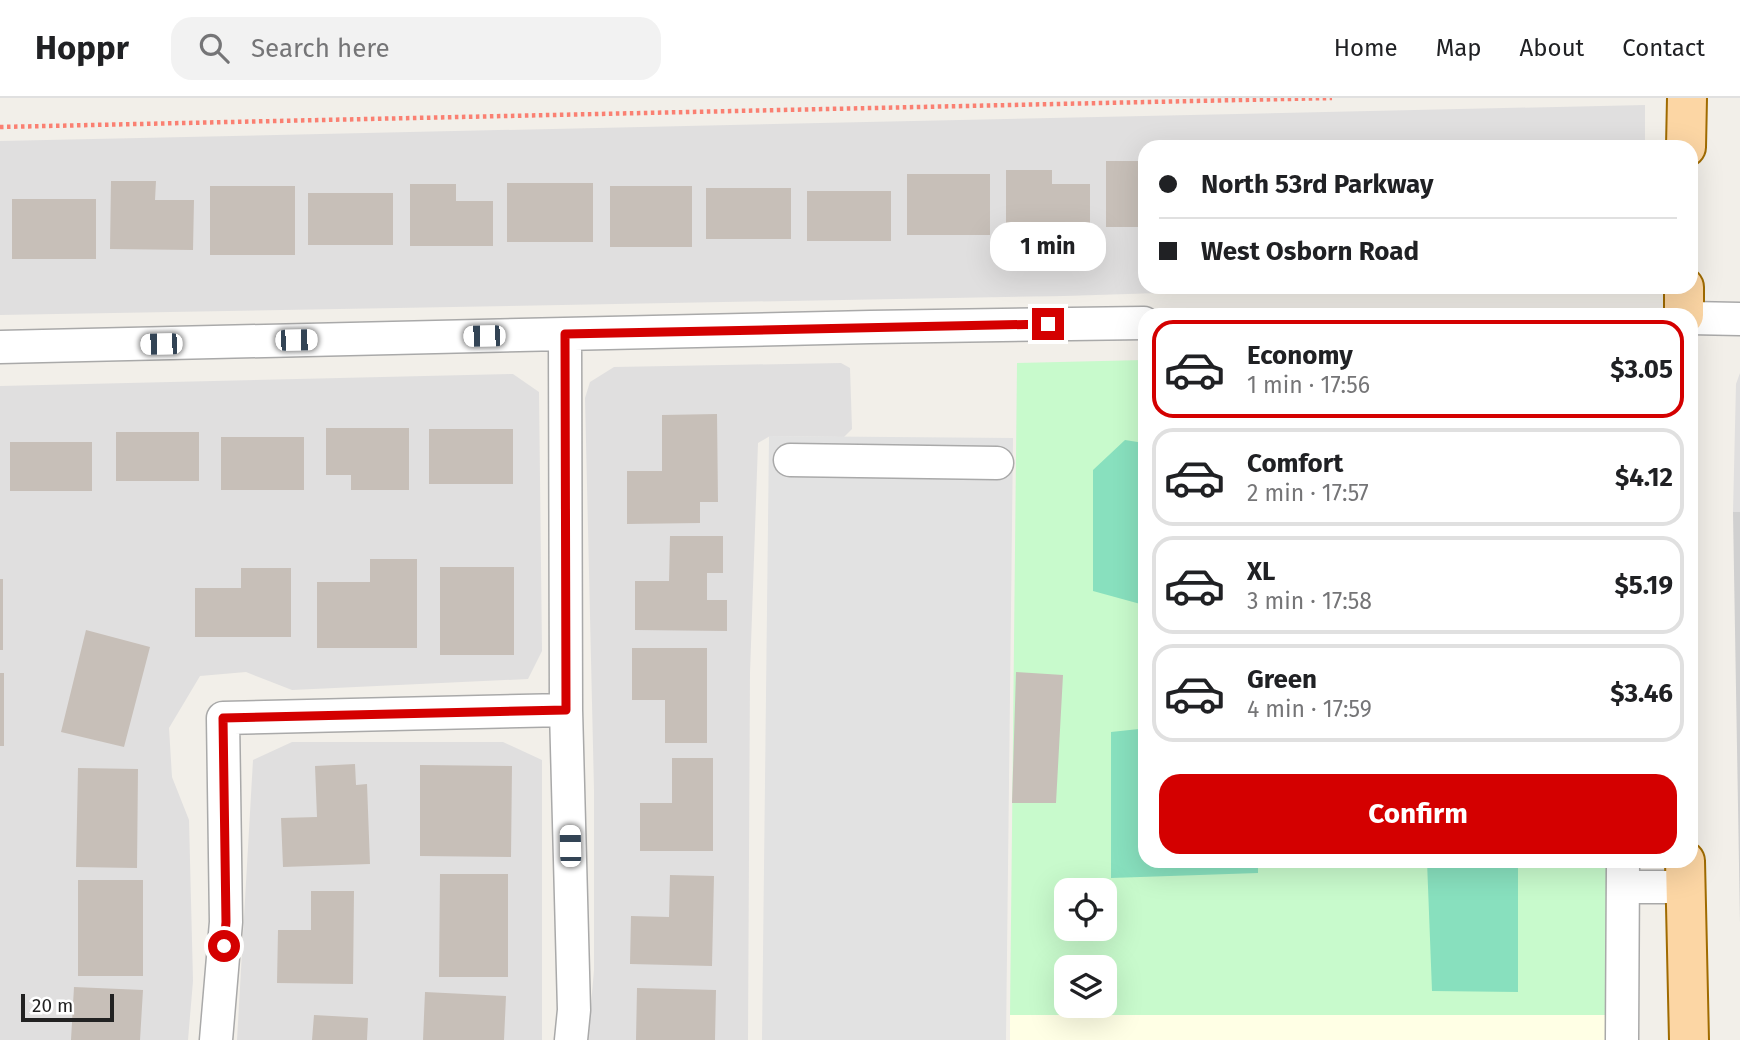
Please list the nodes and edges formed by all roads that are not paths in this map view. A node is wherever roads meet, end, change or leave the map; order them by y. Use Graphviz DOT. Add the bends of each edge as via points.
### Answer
graph roads {
  1 [pos="1686,98"];
  2 [pos="1686,140"];
  3 [pos="1698,318"];
  4 [pos="1740,319"];
  5 [pos="1138,323"];
  6 [pos="565,334"];
  7 [pos="0,347"];
  8 [pos="790,460"];
  9 [pos="997,463"];
  10 [pos="566,710"];
  11 [pos="1623,874"];
  12 [pos="1685,874"];
  13 [pos="216,1040"];
  14 [pos="571,1040"];
  15 [pos="1622,1040"];
  16 [pos="1689,1040"];
  1 -- 2 [label="main road"];
  3 -- 4 [label="street"];
  5 -- 6 [label="street"];
  6 -- 7 [label="street"];
  6 -- 10 [label="street"];
  8 -- 9 [label="street"];
  10 -- 13 [label="street" via="223,718 226,922"];
  10 -- 14 [label="street"];
  11 -- 12 [label="street"];
  11 -- 15 [label="street"];
  12 -- 16 [label="main road"];
}
